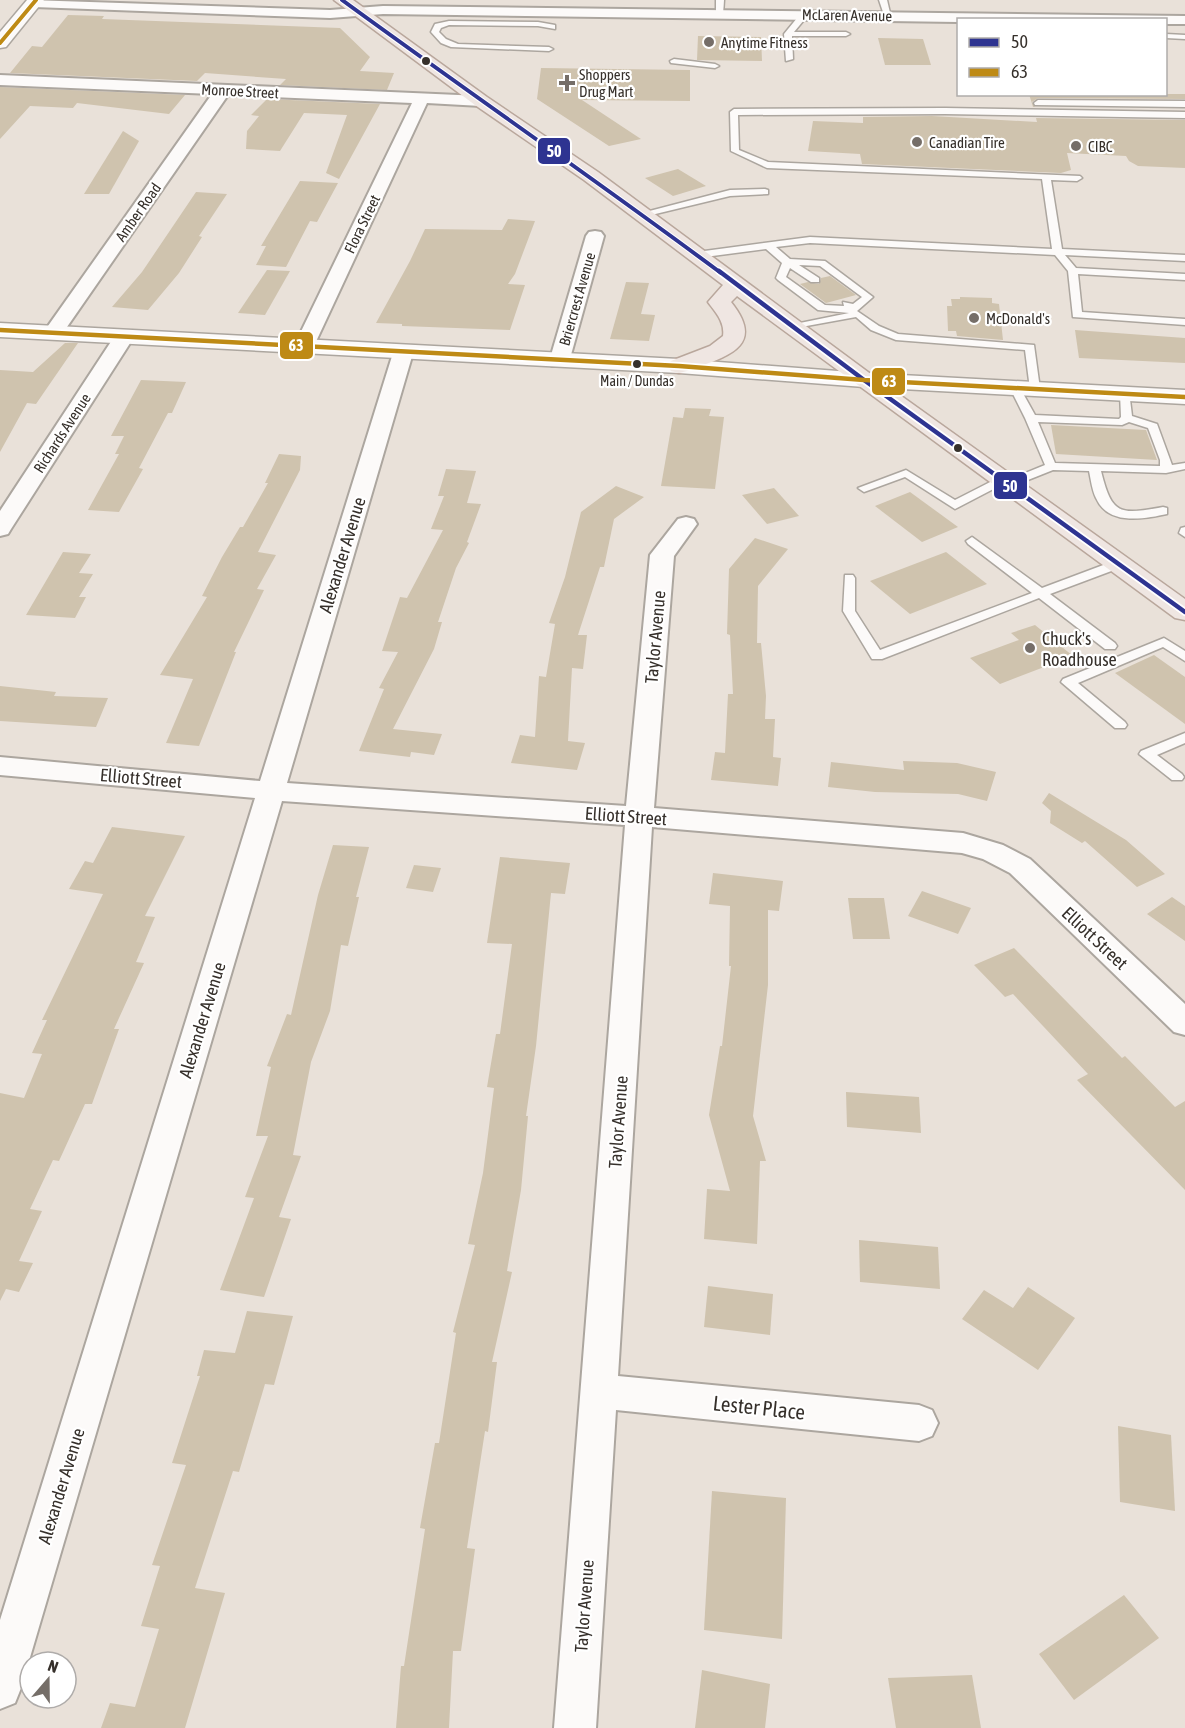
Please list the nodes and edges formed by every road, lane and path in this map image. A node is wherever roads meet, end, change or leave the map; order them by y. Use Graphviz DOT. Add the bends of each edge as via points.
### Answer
graph roads {
  1 [pos="342,0"];
  2 [pos="883,0"];
  3 [pos="35,1"];
  4 [pos="720,6"];
  5 [pos="358,12"];
  6 [pos="805,14"];
  7 [pos="888,15"];
  8 [pos="1047,18"];
  9 [pos="1167,20"];
  10 [pos="1185,20"];
  11 [pos="7,26"];
  12 [pos="552,27"];
  13 [pos="788,34"];
  14 [pos="846,34"];
  15 [pos="1167,36"];
  16 [pos="1185,37"];
  17 [pos="0,43"];
  18 [pos="549,49"];
  19 [pos="789,59"];
  20 [pos="674,62"];
  21 [pos="715,66"];
  22 [pos="0,80"];
  23 [pos="223,90"];
  24 [pos="421,100"];
  25 [pos="481,101"];
  26 [pos="1038,103"];
  27 [pos="1185,104"];
  28 [pos="1185,115"];
  29 [pos="1046,177"];
  30 [pos="1077,178"];
  31 [pos="765,192"];
  32 [pos="643,214"];
  33 [pos="595,236"];
  34 [pos="769,246"];
  35 [pos="1057,251"];
  36 [pos="697,255"];
  37 [pos="1185,258"];
  38 [pos="787,262"];
  39 [pos="1072,271"];
  40 [pos="1185,277"];
  41 [pos="815,280"];
  42 [pos="736,284"];
  43 [pos="841,300"];
  44 [pos="855,312"];
  45 [pos="1185,322"];
  46 [pos="794,327"];
  47 [pos="0,330"];
  48 [pos="53,333"];
  49 [pos="124,337"];
  50 [pos="303,348"];
  51 [pos="403,353"];
  52 [pos="559,362"];
  53 [pos="679,366"];
  54 [pos="864,380"];
  55 [pos="1025,388"];
  56 [pos="1125,393"];
  57 [pos="1185,397"];
  58 [pos="1031,418"];
  59 [pos="1127,418"];
  60 [pos="1050,466"];
  61 [pos="1185,466"];
  62 [pos="1094,468"];
  63 [pos="1166,470"];
  64 [pos="1005,482"];
  65 [pos="864,488"];
  66 [pos="1163,511"];
  67 [pos="686,524"];
  68 [pos="0,529"];
  69 [pos="972,541"];
  70 [pos="1118,564"];
  71 [pos="849,578"];
  72 [pos="1041,593"];
  73 [pos="1185,612"];
  74 [pos="1110,646"];
  75 [pos="1185,657"];
  76 [pos="1120,725"];
  77 [pos="1185,738"];
  78 [pos="0,766"];
  79 [pos="1177,777"];
  80 [pos="271,790"];
  81 [pos="639,816"];
  82 [pos="1185,1023"];
  83 [pos="599,1391"];
  84 [pos="919,1423"];
  85 [pos="2,1675"];
  86 [pos="575,1728"];
  1 -- 5 [label="main road"];
  2 -- 7 [label="lane"];
  3 -- 5 [label="street, McLaren Avenue"];
  3 -- 11 [label="main road"];
  4 -- 5 [label="street, McLaren Avenue"];
  4 -- 6 [label="street, McLaren Avenue"];
  5 -- 25 [label="main road"];
  6 -- 7 [label="street, McLaren Avenue"];
  6 -- 13 [label="lane"];
  7 -- 8 [label="street, McLaren Avenue"];
  9 -- 10 [label="street"];
  11 -- 17 [label="main road"];
  12 -- 18 [label="lane" via="449,23 438,26 435,32 451,46"];
  13 -- 14 [label="lane"];
  13 -- 19 [label="lane"];
  15 -- 16 [label="lane"];
  20 -- 21 [label="lane"];
  22 -- 23 [label="street, Monroe Street"];
  23 -- 24 [label="street, Monroe Street"];
  23 -- 48 [label="street, Amber Road"];
  24 -- 25 [label="street, Monroe Street"];
  24 -- 50 [label="street, Flora Street"];
  25 -- 32 [label="main road"];
  26 -- 27 [label="lane"];
  28 -- 29 [label="lane" via="734,112 735,151 767,165"];
  29 -- 30 [label="lane"];
  29 -- 35 [label="lane"];
  31 -- 32 [label="lane" via="730,193"];
  32 -- 36 [label="main road"];
  33 -- 52 [label="street, Briercrest Avenue"];
  34 -- 35 [label="lane" via="810,240"];
  34 -- 36 [label="lane"];
  34 -- 38 [label="lane"];
  35 -- 37 [label="lane"];
  35 -- 39 [label="lane"];
  36 -- 42 [label="main road"];
  38 -- 41 [label="lane"];
  38 -- 44 [label="lane" via="781,278 822,308"];
  38 -- 44 [label="lane" via="822,263 868,297"];
  39 -- 40 [label="lane"];
  39 -- 45 [label="lane" via="1077,315"];
  42 -- 46 [label="main road"];
  42 -- 53 [label="main road" via="719,302 736,323 737,332 732,340"];
  43 -- 44 [label="lane"];
  44 -- 46 [label="lane"];
  44 -- 55 [label="lane" via="875,328 896,337 1030,347"];
  46 -- 54 [label="main road"];
  47 -- 48 [label="main road"];
  48 -- 49 [label="main road"];
  49 -- 50 [label="main road"];
  49 -- 68 [label="street, Richards Avenue"];
  50 -- 51 [label="main road"];
  51 -- 52 [label="main road"];
  51 -- 80 [label="street, Alexander Avenue"];
  52 -- 53 [label="main road"];
  53 -- 54 [label="main road"];
  54 -- 55 [label="main road"];
  54 -- 64 [label="main road"];
  55 -- 56 [label="main road"];
  55 -- 58 [label="lane"];
  56 -- 57 [label="main road"];
  56 -- 59 [label="lane"];
  58 -- 59 [label="lane" via="1122,422"];
  58 -- 60 [label="lane"];
  59 -- 63 [label="lane" via="1154,426"];
  60 -- 62 [label="lane"];
  60 -- 64 [label="lane"];
  61 -- 63 [label="lane"];
  62 -- 63 [label="lane"];
  62 -- 66 [label="lane" via="1102,499 1112,511 1136,516"];
  64 -- 65 [label="lane" via="955,505 906,473"];
  64 -- 70 [label="main road"];
  67 -- 81 [label="street, Taylor Avenue" via="662,555"];
  69 -- 72 [label="lane"];
  70 -- 72 [label="lane"];
  70 -- 73 [label="main road"];
  71 -- 72 [label="lane" via="849,611 877,656"];
  72 -- 74 [label="lane"];
  75 -- 76 [label="lane" via="1164,642 1068,682"];
  77 -- 79 [label="lane" via="1146,754"];
  78 -- 80 [label="street, Elliott Street"];
  80 -- 81 [label="street, Elliott Street"];
  80 -- 85 [label="street, Alexander Avenue"];
  81 -- 82 [label="street, Elliott Street" via="963,843 993,852 1020,866"];
  81 -- 83 [label="street, Taylor Avenue"];
  83 -- 84 [label="street, Lester Place"];
  83 -- 86 [label="street, Taylor Avenue"];
}
